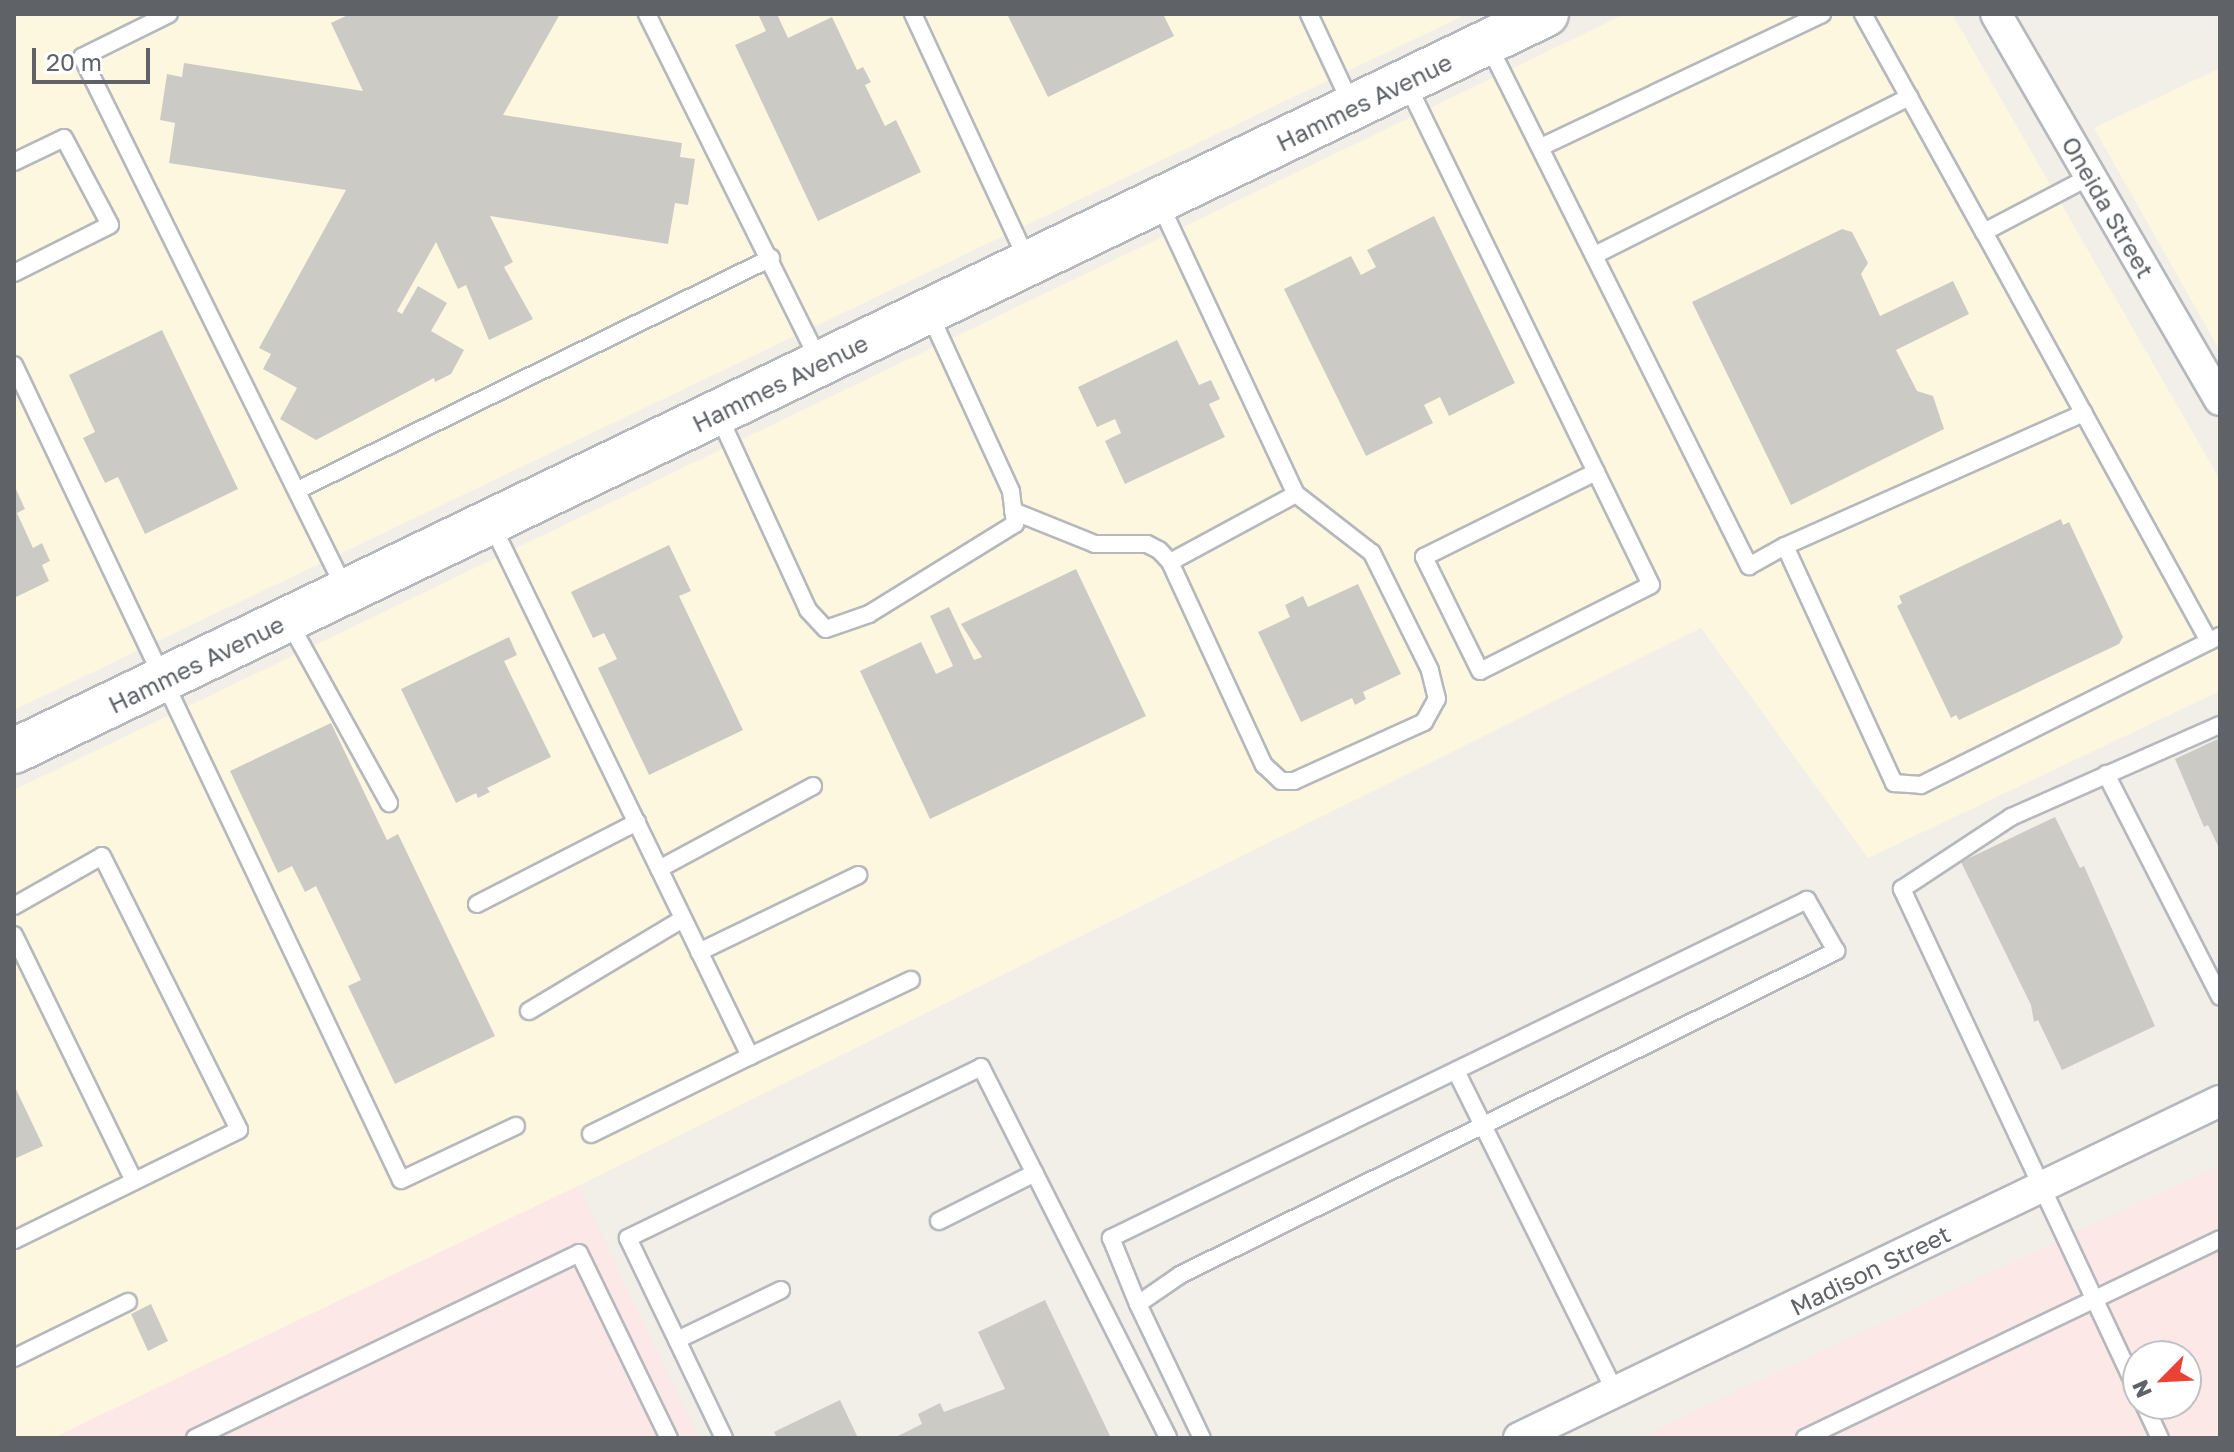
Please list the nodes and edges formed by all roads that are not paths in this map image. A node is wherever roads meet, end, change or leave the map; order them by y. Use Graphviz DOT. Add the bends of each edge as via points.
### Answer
graph roads {
  1 [pos="169,14"];
  2 [pos="647,14"];
  3 [pos="913,14"];
  4 [pos="1309,14"];
  5 [pos="1546,14"];
  6 [pos="1822,14"];
  7 [pos="1863,14"];
  8 [pos="1996,14"];
  9 [pos="1487,43"];
  10 [pos="1405,82"];
  11 [pos="1909,97"];
  12 [pos="1353,107"];
  13 [pos="1541,147"];
  14 [pos="14,162"];
  15 [pos="2091,176"];
  16 [pos="1158,201"];
  17 [pos="1984,232"];
  18 [pos="1595,255"];
  19 [pos="771,258"];
  20 [pos="1029,263"];
  21 [pos="14,273"];
  22 [pos="928,312"];
  23 [pos="2210,360"];
  24 [pos="821,363"];
  25 [pos="14,365"];
  26 [pos="2220,400"];
  27 [pos="718,413"];
  28 [pos="2084,413"];
  29 [pos="1596,472"];
  30 [pos="298,490"];
  31 [pos="1296,494"];
  32 [pos="1013,511"];
  33 [pos="491,522"];
  34 [pos="1785,546"];
  35 [pos="1170,562"];
  36 [pos="346,591"];
  37 [pos="288,619"];
  38 [pos="2214,638"];
  39 [pos="161,680"];
  40 [pos="2220,725"];
  41 [pos="14,751"];
  42 [pos="2106,774"];
  43 [pos="813,786"];
  44 [pos="389,803"];
  45 [pos="637,822"];
  46 [pos="659,869"];
  47 [pos="858,875"];
  48 [pos="477,904"];
  49 [pos="14,906"];
  50 [pos="683,919"];
  51 [pos="14,935"];
  52 [pos="699,952"];
  53 [pos="911,980"];
  54 [pos="2220,997"];
  55 [pos="529,1011"];
  56 [pos="750,1056"];
  57 [pos="1456,1071"];
  58 [pos="2220,1101"];
  59 [pos="1481,1125"];
  60 [pos="516,1126"];
  61 [pos="591,1134"];
  62 [pos="1035,1173"];
  63 [pos="134,1181"];
  64 [pos="2041,1187"];
  65 [pos="939,1221"];
  66 [pos="2220,1239"];
  67 [pos="14,1240"];
  68 [pos="781,1290"];
  69 [pos="2094,1299"];
  70 [pos="128,1302"];
  71 [pos="1138,1304"];
  72 [pos="677,1340"];
  73 [pos="14,1358"];
  74 [pos="2122,1358"];
  75 [pos="1615,1392"];
  76 [pos="195,1438"];
  77 [pos="669,1438"];
  78 [pos="724,1438"];
  79 [pos="1168,1438"];
  80 [pos="1202,1438"];
  81 [pos="1519,1438"];
  82 [pos="1805,1438"];
  1 -- 30 [label="lane" via="82,57"];
  2 -- 19 [label="lane"];
  3 -- 20 [label="lane"];
  4 -- 12 [label="lane"];
  5 -- 9 [label="street, Hammes Avenue"];
  6 -- 13 [label="lane"];
  7 -- 11 [label="lane"];
  8 -- 15 [label="street, Oneida Street"];
  9 -- 10 [label="street, Hammes Avenue"];
  9 -- 13 [label="lane"];
  10 -- 12 [label="street, Hammes Avenue"];
  10 -- 29 [label="lane"];
  11 -- 17 [label="lane"];
  11 -- 18 [label="lane"];
  12 -- 16 [label="street, Hammes Avenue"];
  13 -- 18 [label="lane"];
  14 -- 21 [label="lane" via="64,138 110,225"];
  15 -- 17 [label="lane"];
  15 -- 23 [label="street, Oneida Street"];
  16 -- 20 [label="street, Hammes Avenue"];
  16 -- 31 [label="lane"];
  17 -- 28 [label="lane"];
  18 -- 34 [label="lane" via="1749,566"];
  19 -- 24 [label="lane"];
  19 -- 30 [label="lane"];
  20 -- 22 [label="street, Hammes Avenue"];
  22 -- 24 [label="street, Hammes Avenue"];
  22 -- 32 [label="lane" via="1011,491"];
  23 -- 26 [label="street, Oneida Street"];
  24 -- 27 [label="street, Hammes Avenue"];
  25 -- 39 [label="lane"];
  27 -- 32 [label="lane" via="808,610 826,629 869,614 984,544 1015,524"];
  27 -- 33 [label="street, Hammes Avenue"];
  28 -- 34 [label="lane"];
  28 -- 38 [label="lane"];
  29 -- 29 [label="lane" via="1651,585 1480,671 1424,557"];
  30 -- 36 [label="lane"];
  31 -- 35 [label="lane"];
  31 -- 35 [label="lane" via="1360,539 1386,573 1435,688 1433,713 1424,722 1312,775 1281,781 1253,745"];
  32 -- 35 [label="lane" via="1095,544 1147,544"];
  33 -- 36 [label="street, Hammes Avenue"];
  33 -- 45 [label="lane"];
  34 -- 38 [label="lane" via="1894,783 1921,785"];
  36 -- 37 [label="street, Hammes Avenue"];
  37 -- 39 [label="street, Hammes Avenue"];
  37 -- 44 [label="lane"];
  39 -- 41 [label="street, Hammes Avenue"];
  39 -- 60 [label="lane" via="401,1180"];
  40 -- 42 [label="lane"];
  42 -- 54 [label="lane"];
  42 -- 64 [label="lane" via="2011,817 1902,889"];
  43 -- 46 [label="lane"];
  45 -- 46 [label="lane"];
  45 -- 48 [label="lane"];
  46 -- 50 [label="lane"];
  47 -- 52 [label="lane"];
  49 -- 63 [label="lane" via="102,856 239,1130"];
  50 -- 52 [label="lane"];
  50 -- 55 [label="lane"];
  51 -- 63 [label="lane"];
  52 -- 56 [label="lane"];
  53 -- 56 [label="lane"];
  56 -- 61 [label="lane"];
  57 -- 59 [label="lane"];
  57 -- 59 [label="lane" via="1807,900 1836,951"];
  57 -- 71 [label="lane" via="1111,1238"];
  58 -- 64 [label="street, Madison Street"];
  59 -- 71 [label="lane" via="1180,1275"];
  59 -- 75 [label="lane"];
  62 -- 65 [label="lane"];
  62 -- 72 [label="lane" via="981,1067 628,1238"];
  62 -- 79 [label="lane"];
  63 -- 67 [label="lane"];
  64 -- 69 [label="lane"];
  64 -- 75 [label="street, Madison Street"];
  66 -- 69 [label="lane"];
  68 -- 72 [label="lane"];
  69 -- 74 [label="lane"];
  69 -- 82 [label="lane"];
  70 -- 73 [label="lane"];
  71 -- 80 [label="lane"];
  72 -- 78 [label="lane"];
  75 -- 81 [label="street, Madison Street"];
  76 -- 77 [label="lane" via="579,1253"];
}
